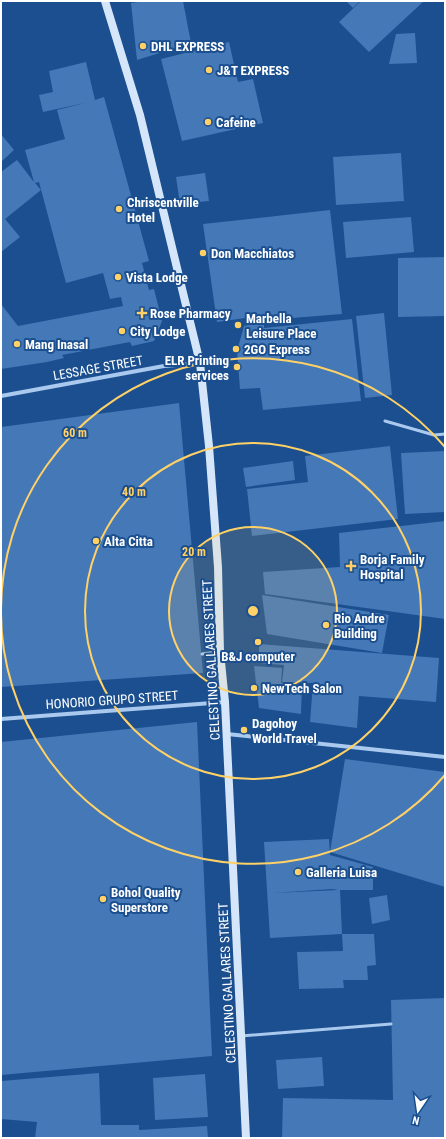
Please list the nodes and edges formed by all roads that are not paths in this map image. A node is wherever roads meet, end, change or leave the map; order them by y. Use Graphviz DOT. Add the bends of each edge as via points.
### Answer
graph roads {
  1 [pos="105,1"];
  2 [pos="200,363"];
  3 [pos="1,396"];
  4 [pos="385,421"];
  5 [pos="445,434"];
  6 [pos="220,652"];
  7 [pos="202,654"];
  8 [pos="225,702"];
  9 [pos="1,719"];
  10 [pos="226,734"];
  11 [pos="445,757"];
  12 [pos="391,1024"];
  13 [pos="241,1036"];
  14 [pos="246,1138"];
  1 -- 2 [label="main road, CELESTINO GALLARES STREET" via="140,115"];
  2 -- 3 [label="street, LESSAGE STREET" via="164,366"];
  2 -- 6 [label="main road, CELESTINO GALLARES STREET" via="218,567"];
  4 -- 5 [label="lane" via="434,435"];
  6 -- 7 [label="lane"];
  6 -- 8 [label="main road, CELESTINO GALLARES STREET"];
  8 -- 9 [label="street, HONORIO GRUPO STREET"];
  8 -- 10 [label="main road, CELESTINO GALLARES STREET"];
  10 -- 11 [label="street"];
  10 -- 13 [label="main road, CELESTINO GALLARES STREET"];
  12 -- 13 [label="lane"];
  13 -- 14 [label="main road, CELESTINO GALLARES STREET"];
}
